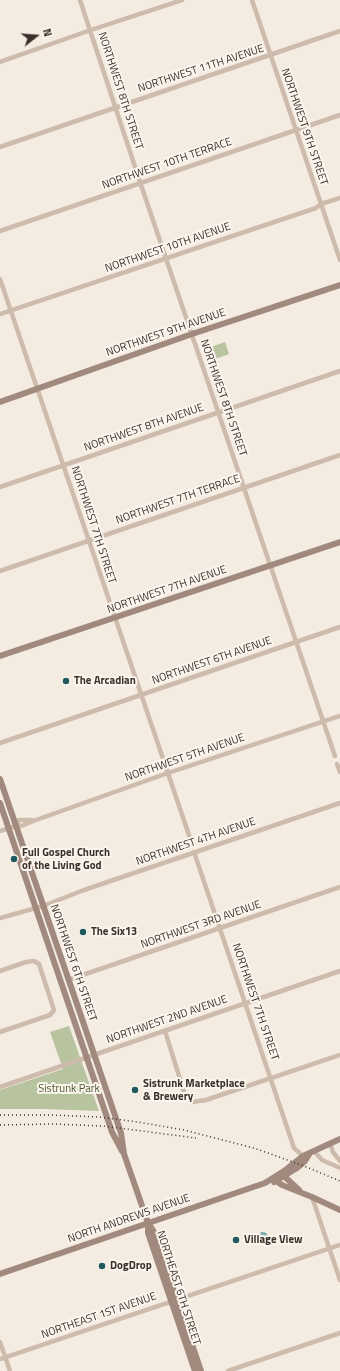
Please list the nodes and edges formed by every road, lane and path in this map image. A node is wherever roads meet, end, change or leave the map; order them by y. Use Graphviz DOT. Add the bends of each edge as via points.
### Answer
graph roads {
  1 [pos="80,0"];
  2 [pos="182,0"];
  3 [pos="252,0"];
  4 [pos="90,30"];
  5 [pos="340,31"];
  6 [pos="270,55"];
  7 [pos="0,62"];
  8 [pos="115,107"];
  9 [pos="340,115"];
  10 [pos="296,130"];
  11 [pos="0,147"];
  12 [pos="140,182"];
  13 [pos="340,198"];
  14 [pos="321,204"];
  15 [pos="0,231"];
  16 [pos="167,258"];
  17 [pos="340,260"];
  18 [pos="0,279"];
  19 [pos="340,285"];
  20 [pos="11,310"];
  21 [pos="0,314"];
  22 [pos="192,334"];
  23 [pos="340,371"];
  24 [pos="37,389"];
  25 [pos="0,402"];
  26 [pos="218,413"];
  27 [pos="340,455"];
  28 [pos="64,465"];
  29 [pos="0,487"];
  30 [pos="243,487"];
  31 [pos="88,540"];
  32 [pos="340,542"];
  33 [pos="270,566"];
  34 [pos="0,571"];
  35 [pos="115,618"];
  36 [pos="340,627"];
  37 [pos="295,642"];
  38 [pos="0,656"];
  39 [pos="141,694"];
  40 [pos="340,716"];
  41 [pos="323,722"];
  42 [pos="0,743"];
  43 [pos="335,756"];
  44 [pos="337,764"];
  45 [pos="340,772"];
  46 [pos="168,773"];
  47 [pos="0,779"];
  48 [pos="340,802"];
  49 [pos="0,803"];
  50 [pos="16,826"];
  51 [pos="8,828"];
  52 [pos="0,831"];
  53 [pos="192,844"];
  54 [pos="194,852"];
  55 [pos="340,887"];
  56 [pos="40,898"];
  57 [pos="59,899"];
  58 [pos="43,906"];
  59 [pos="36,908"];
  60 [pos="0,918"];
  61 [pos="220,928"];
  62 [pos="0,971"];
  63 [pos="340,971"];
  64 [pos="68,980"];
  65 [pos="246,1003"];
  66 [pos="165,1030"];
  67 [pos="0,1032"];
  68 [pos="94,1055"];
  69 [pos="340,1056"];
  70 [pos="86,1057"];
  71 [pos="272,1079"];
  72 [pos="0,1087"];
  73 [pos="340,1139"];
  74 [pos="330,1143"];
  75 [pos="312,1152"];
  76 [pos="124,1154"];
  77 [pos="303,1156"];
  78 [pos="340,1161"];
  79 [pos="340,1168"];
  80 [pos="285,1176"];
  81 [pos="274,1180"];
  82 [pos="302,1193"];
  83 [pos="312,1197"];
  84 [pos="340,1210"];
  85 [pos="148,1223"];
  86 [pos="340,1245"];
  87 [pos="329,1248"];
  88 [pos="0,1274"];
  89 [pos="340,1280"];
  90 [pos="174,1300"];
  91 [pos="340,1333"];
  92 [pos="0,1342"];
  93 [pos="6,1358"];
  94 [pos="0,1360"];
  95 [pos="10,1371"];
  96 [pos="195,1371"];
  97 [pos="200,1371"];
  98 [pos="228,1371"];
  1 -- 4 [label="street, NORTHWEST 8TH STREET"];
  2 -- 4 [label="street"];
  3 -- 6 [label="street, NORTHWEST 9TH STREET"];
  4 -- 7 [label="street"];
  4 -- 8 [label="street, NORTHWEST 8TH STREET"];
  5 -- 6 [label="street, NORTHWEST 11TH AVENUE"];
  6 -- 8 [label="street, NORTHWEST 11TH AVENUE"];
  6 -- 10 [label="street, NORTHWEST 9TH STREET"];
  8 -- 11 [label="street, NORTHWEST 11TH AVENUE"];
  8 -- 12 [label="street, NORTHWEST 8TH STREET"];
  9 -- 10 [label="street, NORTHWEST 10TH TERRACE"];
  10 -- 12 [label="street, NORTHWEST 10TH TERRACE"];
  10 -- 14 [label="street, NORTHWEST 9TH STREET"];
  12 -- 15 [label="street, NORTHWEST 10TH TERRACE"];
  12 -- 16 [label="street, NORTHWEST 8TH STREET"];
  13 -- 14 [label="street, NORTHWEST 10TH AVENUE"];
  14 -- 16 [label="street, NORTHWEST 10TH AVENUE" via="316,208"];
  14 -- 17 [label="street, NORTHWEST 9TH STREET"];
  16 -- 20 [label="street, NORTHWEST 10TH AVENUE"];
  16 -- 22 [label="street, NORTHWEST 8TH STREET"];
  18 -- 20 [label="street, NORTHWEST 7TH STREET"];
  19 -- 22 [label="street, NORTHWEST 9TH AVENUE"];
  20 -- 21 [label="street, NORTHWEST 10TH AVENUE"];
  20 -- 24 [label="street, NORTHWEST 7TH STREET"];
  22 -- 24 [label="street, NORTHWEST 9TH AVENUE"];
  22 -- 26 [label="street, NORTHWEST 8TH STREET"];
  23 -- 26 [label="street, NORTHWEST 8TH AVENUE"];
  24 -- 25 [label="street, NORTHWEST 9TH AVENUE"];
  24 -- 28 [label="street, NORTHWEST 7TH STREET"];
  26 -- 28 [label="street, NORTHWEST 8TH AVENUE"];
  26 -- 30 [label="street, NORTHWEST 8TH STREET"];
  27 -- 30 [label="street, NORTHWEST 7TH TERRACE"];
  28 -- 29 [label="street, NORTHWEST 8TH AVENUE"];
  28 -- 31 [label="street, NORTHWEST 7TH STREET"];
  30 -- 31 [label="street, NORTHWEST 7TH TERRACE"];
  30 -- 33 [label="street, NORTHWEST 8TH STREET"];
  31 -- 34 [label="street, NORTHWEST 7TH TERRACE"];
  31 -- 35 [label="street, NORTHWEST 7TH STREET"];
  32 -- 33 [label="street, NORTHWEST 7TH AVENUE"];
  33 -- 35 [label="street, NORTHWEST 7TH AVENUE"];
  33 -- 37 [label="street, NORTHWEST 8TH STREET"];
  35 -- 38 [label="street, NORTHWEST 7TH AVENUE"];
  35 -- 39 [label="street, NORTHWEST 7TH STREET"];
  36 -- 37 [label="street, NORTHWEST 6TH AVENUE"];
  37 -- 39 [label="street, NORTHWEST 6TH AVENUE"];
  37 -- 41 [label="street, NORTHWEST 8TH STREET"];
  39 -- 42 [label="street, NORTHWEST 6TH AVENUE"];
  39 -- 46 [label="street, NORTHWEST 7TH STREET"];
  40 -- 41 [label="street, NORTHWEST 5TH AVENUE"];
  41 -- 43 [label="street, NORTHWEST 8TH STREET"];
  41 -- 46 [label="street, NORTHWEST 5TH AVENUE"];
  44 -- 45 [label="street"];
  46 -- 50 [label="street, NORTHWEST 5TH AVENUE"];
  46 -- 53 [label="street, NORTHWEST 7TH STREET"];
  47 -- 50 [label="street, NORTHWEST 6TH STREET"];
  48 -- 54 [label="street, NORTHWEST 4TH AVENUE"];
  49 -- 51 [label="street, NORTHWEST 6TH STREET"];
  50 -- 51 [label="street, NORTHWEST 5TH AVENUE"];
  50 -- 56 [label="street, NORTHWEST 6TH STREET"];
  51 -- 52 [label="street, NORTHWEST 5TH AVENUE"];
  51 -- 59 [label="street, NORTHWEST 6TH STREET"];
  54 -- 57 [label="street, NORTHWEST 4TH AVENUE"];
  54 -- 61 [label="street, NORTHWEST 7TH STREET"];
  55 -- 61 [label="street, NORTHWEST 3RD AVENUE"];
  56 -- 57 [label="street, NORTHWEST 4TH AVENUE"];
  56 -- 58 [label="street, NORTHWEST 6TH STREET"];
  57 -- 58 [label="street, NORTHWEST 4TH AVENUE"];
  58 -- 59 [label="street, NORTHWEST 4TH AVENUE"];
  58 -- 64 [label="street, NORTHWEST 6TH STREET"];
  59 -- 60 [label="street, NORTHWEST 4TH AVENUE"];
  59 -- 70 [label="street, NORTHWEST 6TH STREET"];
  61 -- 64 [label="street, NORTHWEST 3RD AVENUE"];
  61 -- 65 [label="street, NORTHWEST 7TH STREET"];
  62 -- 67 [label="street" via="26,962 34,961 39,964 54,1010 50,1015"];
  63 -- 65 [label="street, NORTHWEST 2ND AVENUE"];
  64 -- 68 [label="street, NORTHWEST 6TH STREET"];
  65 -- 66 [label="street, NORTHWEST 2ND AVENUE"];
  65 -- 71 [label="street, NORTHWEST 7TH STREET"];
  66 -- 68 [label="street, NORTHWEST 2ND AVENUE"];
  66 -- 71 [label="street" via="185,1095 192,1102"];
  68 -- 70 [label="street, NORTHWEST 2ND AVENUE"];
  68 -- 76 [label="street, NORTHWEST 6TH STREET" via="122,1137"];
  69 -- 71 [label="street"];
  70 -- 72 [label="street, NORTHWEST 2ND AVENUE"];
  70 -- 76 [label="street, NORTHWEST 6TH STREET" via="113,1136"];
  71 -- 77 [label="street, NORTHWEST 7TH STREET" via="294,1148"];
  73 -- 74 [label="street, NORTH ANDREWS AVENUE"];
  74 -- 75 [label="street, NORTH ANDREWS AVENUE"];
  74 -- 78 [label="street"];
  75 -- 77 [label="street, NORTH ANDREWS AVENUE"];
  75 -- 79 [label="street"];
  75 -- 80 [label="street, NORTH ANDREWS AVENUE" via="305,1161"];
  76 -- 85 [label="street, NORTHWEST 6TH STREET"];
  77 -- 81 [label="street, NORTH ANDREWS AVENUE"];
  80 -- 81 [label="street, NORTH ANDREWS AVENUE"];
  80 -- 82 [label="street"];
  81 -- 82 [label="street"];
  81 -- 85 [label="street, NORTH ANDREWS AVENUE"];
  82 -- 83 [label="street"];
  83 -- 84 [label="street"];
  83 -- 87 [label="street"];
  85 -- 88 [label="street, NORTH ANDREWS AVENUE"];
  85 -- 90 [label="street, NORTHEAST 6TH STREET" via="154,1232"];
  86 -- 87 [label="street, NORTHEAST 1ST AVENUE"];
  87 -- 89 [label="street"];
  87 -- 90 [label="street, NORTHEAST 1ST AVENUE"];
  90 -- 93 [label="street, NORTHEAST 1ST AVENUE"];
  90 -- 96 [label="street, NORTHEAST 6TH STREET"];
  90 -- 97 [label="street, NORTHEAST 6TH STREET"];
  91 -- 98 [label="street"];
  92 -- 93 [label="street"];
  93 -- 94 [label="street, NORTHEAST 1ST AVENUE"];
  93 -- 95 [label="street"];
}
